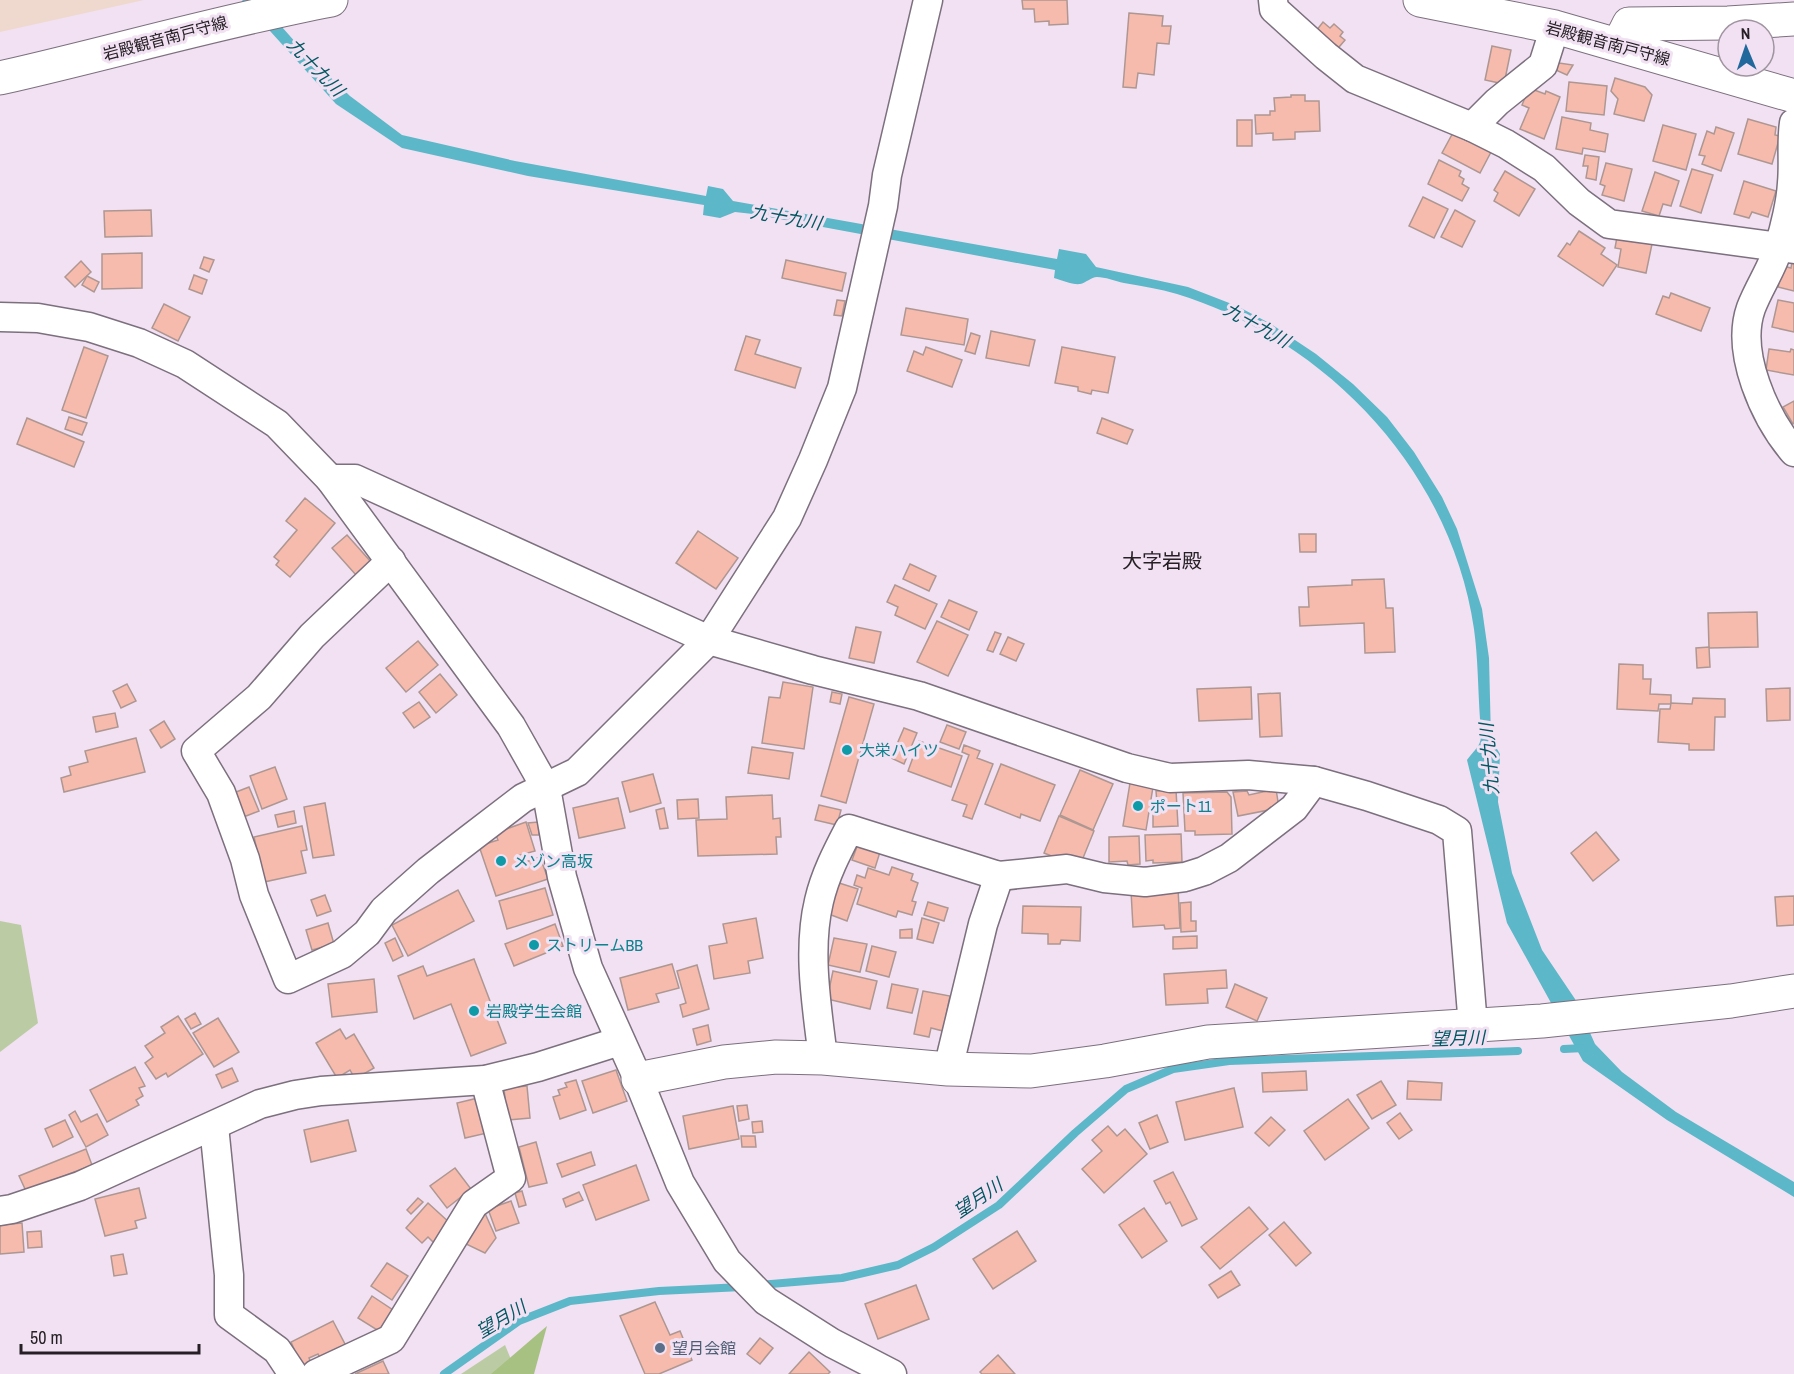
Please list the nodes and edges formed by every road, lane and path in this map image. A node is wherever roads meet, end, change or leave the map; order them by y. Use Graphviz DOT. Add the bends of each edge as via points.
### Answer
graph roads {
  1 [pos="331,0"];
  2 [pos="928,0"];
  3 [pos="1273,0"];
  4 [pos="1420,0"];
  5 [pos="1794,19"];
  6 [pos="1555,27"];
  7 [pos="1619,44"];
  8 [pos="0,78"];
  9 [pos="1794,96"];
  10 [pos="1794,123"];
  11 [pos="1472,127"];
  12 [pos="1787,248"];
  13 [pos="0,317"];
  14 [pos="1794,452"];
  15 [pos="330,479"];
  16 [pos="391,561"];
  17 [pos="709,640"];
  18 [pos="1314,781"];
  19 [pos="546,788"];
  20 [pos="999,876"];
  21 [pos="1794,992"];
  22 [pos="1473,1026"];
  23 [pos="620,1041"];
  24 [pos="822,1058"];
  25 [pos="948,1069"];
  26 [pos="638,1078"];
  27 [pos="485,1080"];
  28 [pos="214,1126"];
  29 [pos="0,1211"];
  30 [pos="293,1374"];
  31 [pos="316,1374"];
  32 [pos="892,1374"];
  1 -- 8 [label="street, 岩殿観音南戸守線" via="232,20"];
  2 -- 17 [label="street" via="842,388 787,518"];
  3 -- 11 [label="street" via="1274,9 1355,79"];
  4 -- 6 [label="street, 岩殿観音南戸守線"];
  5 -- 7 [label="street" via="1629,24"];
  6 -- 7 [label="street, 岩殿観音南戸守線"];
  6 -- 11 [label="street" via="1543,65"];
  7 -- 9 [label="street, 岩殿観音南戸守線"];
  10 -- 12 [label="street"];
  11 -- 12 [label="street" via="1544,168 1609,224"];
  12 -- 14 [label="street" via="1750,310 1745,339 1749,365 1764,404"];
  13 -- 15 [label="street" via="38,318 89,327 139,343 185,364 277,424"];
  15 -- 16 [label="street"];
  15 -- 17 [label="street" via="355,479"];
  16 -- 19 [label="street" via="511,726"];
  16 -- 19 [label="street" via="312,636 259,697 196,751 221,793 254,894 288,979 342,954 428,871 523,798"];
  17 -- 18 [label="street" via="919,696 1127,768 1170,778 1248,775"];
  17 -- 19 [label="street" via="577,772"];
  18 -- 20 [label="street" via="1294,808 1257,839 1230,858 1185,877 1145,882 1066,869"];
  18 -- 22 [label="street" via="1439,820 1457,831"];
  19 -- 23 [label="street" via="562,877 588,969"];
  20 -- 24 [label="street" via="849,829 827,873 818,902 814,969"];
  20 -- 25 [label="street" via="983,924"];
  21 -- 22 [label="street"];
  22 -- 25 [label="street" via="1208,1042 1031,1071"];
  23 -- 26 [label="street"];
  23 -- 27 [label="street"];
  24 -- 25 [label="street"];
  24 -- 26 [label="street" via="724,1062"];
  26 -- 32 [label="street" via="680,1182 728,1261 766,1301 831,1343"];
  27 -- 28 [label="street" via="295,1095 260,1104"];
  27 -- 31 [label="street" via="511,1178 474,1204 391,1339"];
  28 -- 29 [label="street" via="80,1186"];
  28 -- 30 [label="street" via="229,1275 229,1315 277,1350"];
}
